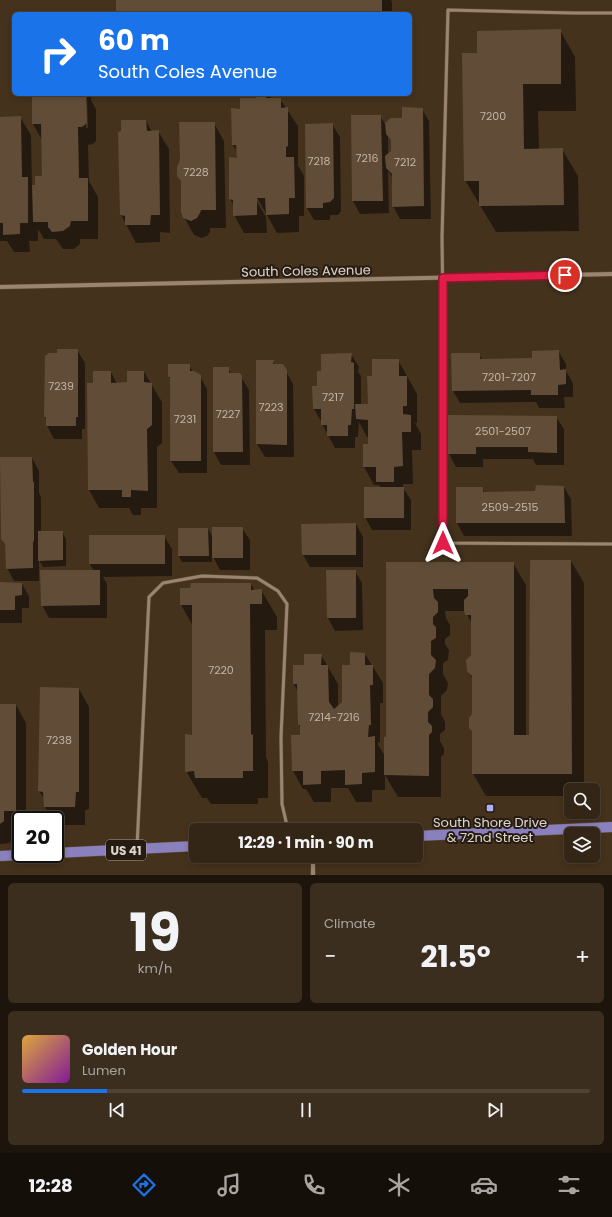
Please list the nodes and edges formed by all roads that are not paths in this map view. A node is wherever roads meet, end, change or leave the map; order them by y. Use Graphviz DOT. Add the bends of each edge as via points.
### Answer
graph roads {
  1 [pos="612,13"];
  2 [pos="612,274"];
  3 [pos="443,278"];
  4 [pos="0,287"];
  5 [pos="612,544"];
  6 [pos="286,823"];
  7 [pos="612,827"];
  8 [pos="423,836"];
  9 [pos="189,846"];
  10 [pos="137,849"];
  11 [pos="64,853"];
  12 [pos="12,855"];
  13 [pos="0,856"];
  14 [pos="313,863"];
  15 [pos="313,875"];
  1 -- 3 [label="lane" via="448,10"];
  2 -- 3 [label="street, South Coles Avenue"];
  3 -- 4 [label="street, South Coles Avenue"];
  3 -- 5 [label="lane" via="443,543"];
  6 -- 10 [label="lane" via="282,804 281,737 287,604 278,591 256,578 202,576 162,582 150,597"];
  7 -- 8 [label="main road"];
  9 -- 10 [label="main road, US 41"];
  10 -- 11 [label="main road, US 41"];
  12 -- 13 [label="main road"];
  14 -- 15 [label="street"];
}
